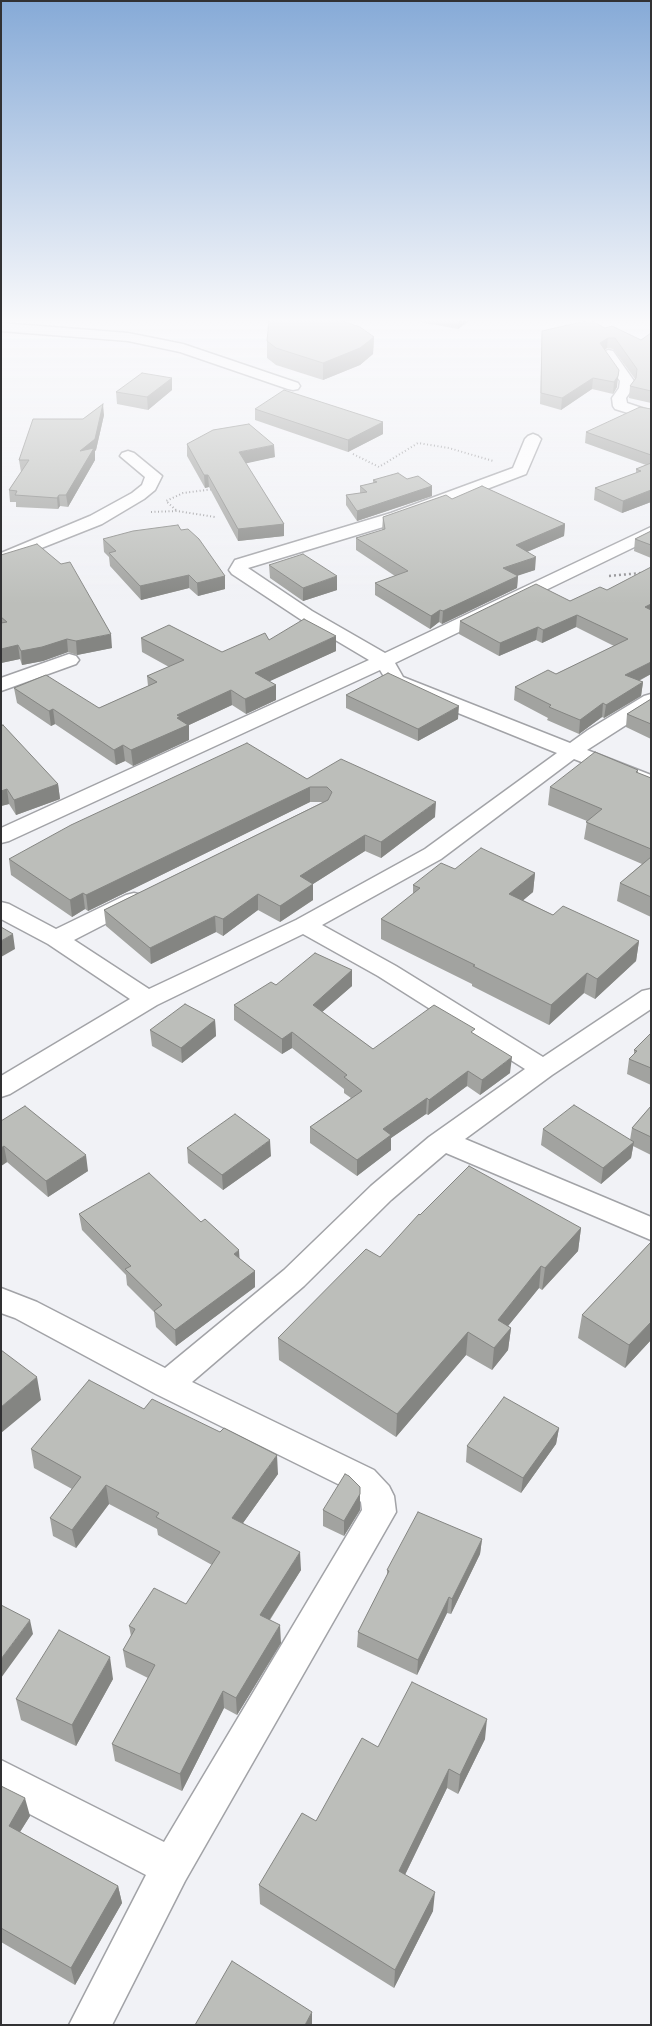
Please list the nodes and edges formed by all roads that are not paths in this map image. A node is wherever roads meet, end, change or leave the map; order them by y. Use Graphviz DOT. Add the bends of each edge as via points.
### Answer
graph roads {
  1 [pos="533,439"];
  2 [pos="128,456"];
  3 [pos="651,532"];
  4 [pos="1,559"];
  5 [pos="69,660"];
  6 [pos="384,661"];
  7 [pos="1,685"];
  8 [pos="651,700"];
  9 [pos="571,752"];
  10 [pos="651,783"];
  11 [pos="1,836"];
  12 [pos="150,893"];
  13 [pos="1,909"];
  14 [pos="304,925"];
  15 [pos="56,939"];
  16 [pos="651,997"];
  17 [pos="148,999"];
  18 [pos="543,1069"];
  19 [pos="1,1088"];
  20 [pos="443,1140"];
  21 [pos="651,1229"];
  22 [pos="1,1300"];
  23 [pos="167,1385"];
  24 [pos="1,1779"];
  25 [pos="170,1867"];
  26 [pos="90,2025"];
  1 -- 6 [label="street" via="520,471 397,517 239,566 238,570 298,610"];
  2 -- 4 [label="street" via="154,476 149,487 138,496 96,520"];
  3 -- 6 [label="street"];
  5 -- 7 [label="street"];
  6 -- 9 [label="street" via="396,681"];
  6 -- 11 [label="street"];
  8 -- 9 [label="street"];
  9 -- 10 [label="street"];
  9 -- 14 [label="street" via="433,854"];
  12 -- 15 [label="street"];
  13 -- 15 [label="street"];
  14 -- 17 [label="street"];
  14 -- 18 [label="street" via="387,971"];
  15 -- 17 [label="street"];
  16 -- 18 [label="street"];
  17 -- 19 [label="street"];
  18 -- 20 [label="street"];
  20 -- 21 [label="street"];
  20 -- 23 [label="street" via="381,1193 294,1278"];
  22 -- 23 [label="street"];
  23 -- 25 [label="street" via="362,1480 377,1496 379,1512"];
  24 -- 25 [label="street"];
  25 -- 26 [label="street"];
}
